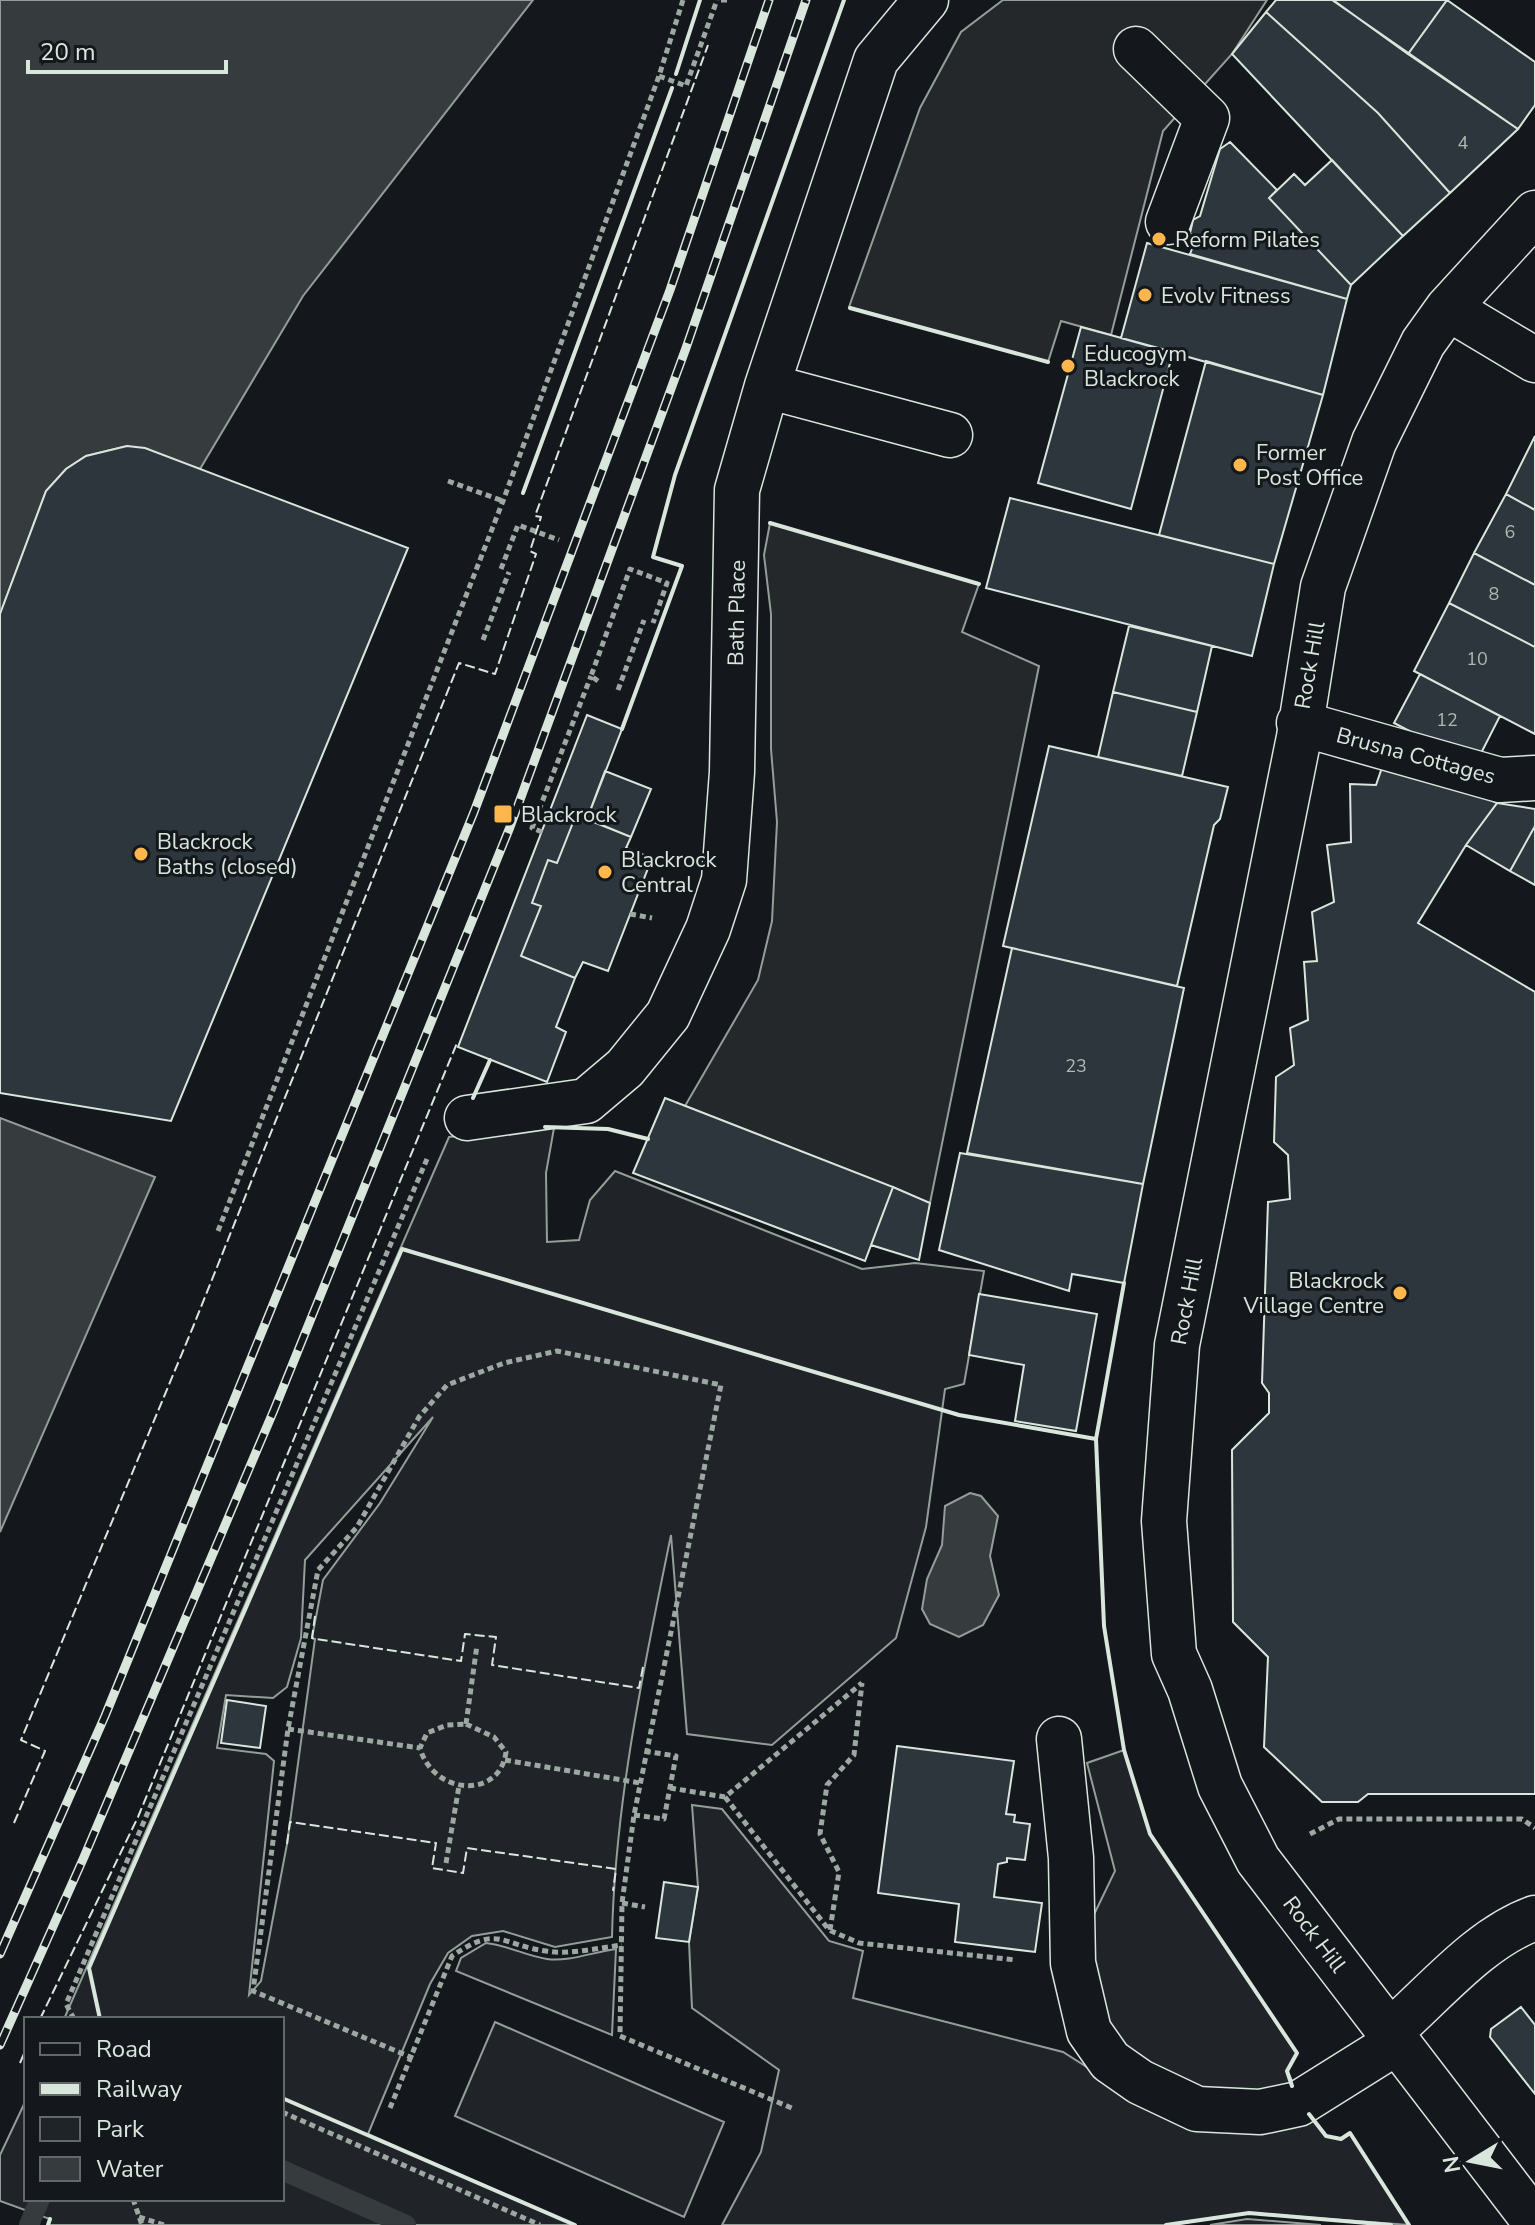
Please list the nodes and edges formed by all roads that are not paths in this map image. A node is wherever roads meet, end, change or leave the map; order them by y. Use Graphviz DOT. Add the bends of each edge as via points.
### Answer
graph roads {
  1 [pos="926,0"];
  2 [pos="1136,49"];
  3 [pos="1535,213"];
  4 [pos="1168,222"];
  5 [pos="1448,308"];
  6 [pos="1535,360"];
  7 [pos="767,386"];
  8 [pos="950,435"];
  9 [pos="1299,723"];
  10 [pos="1535,778"];
  11 [pos="467,1118"];
  12 [pos="1059,1739"];
  13 [pos="1535,1918"];
  14 [pos="1393,2037"];
  15 [pos="1535,2222"];
  1 -- 7 [label="street, Bath Place" via="876,60"];
  2 -- 4 [label="street" via="1207,118"];
  3 -- 5 [label="street, Rock Hill"];
  5 -- 6 [label="street"];
  5 -- 9 [label="street, Rock Hill" via="1423,343 1374,442 1323,587"];
  7 -- 8 [label="street"];
  7 -- 11 [label="street, Bath Place" via="737,490 732,772 724,880 708,929 668,1015 625,1068 586,1101"];
  9 -- 10 [label="street, Brusna Cottages" via="1500,780"];
  9 -- 14 [label="street, Rock Hill" via="1177,1345 1164,1521 1174,1654 1220,1786 1258,1860"];
  12 -- 14 [label="street" via="1078,1994 1089,2031 1110,2061 1197,2109 1260,2112 1298,2104"];
  13 -- 14 [label="street" via="1485,1948"];
  14 -- 15 [label="street, Rock Hill"];
}
